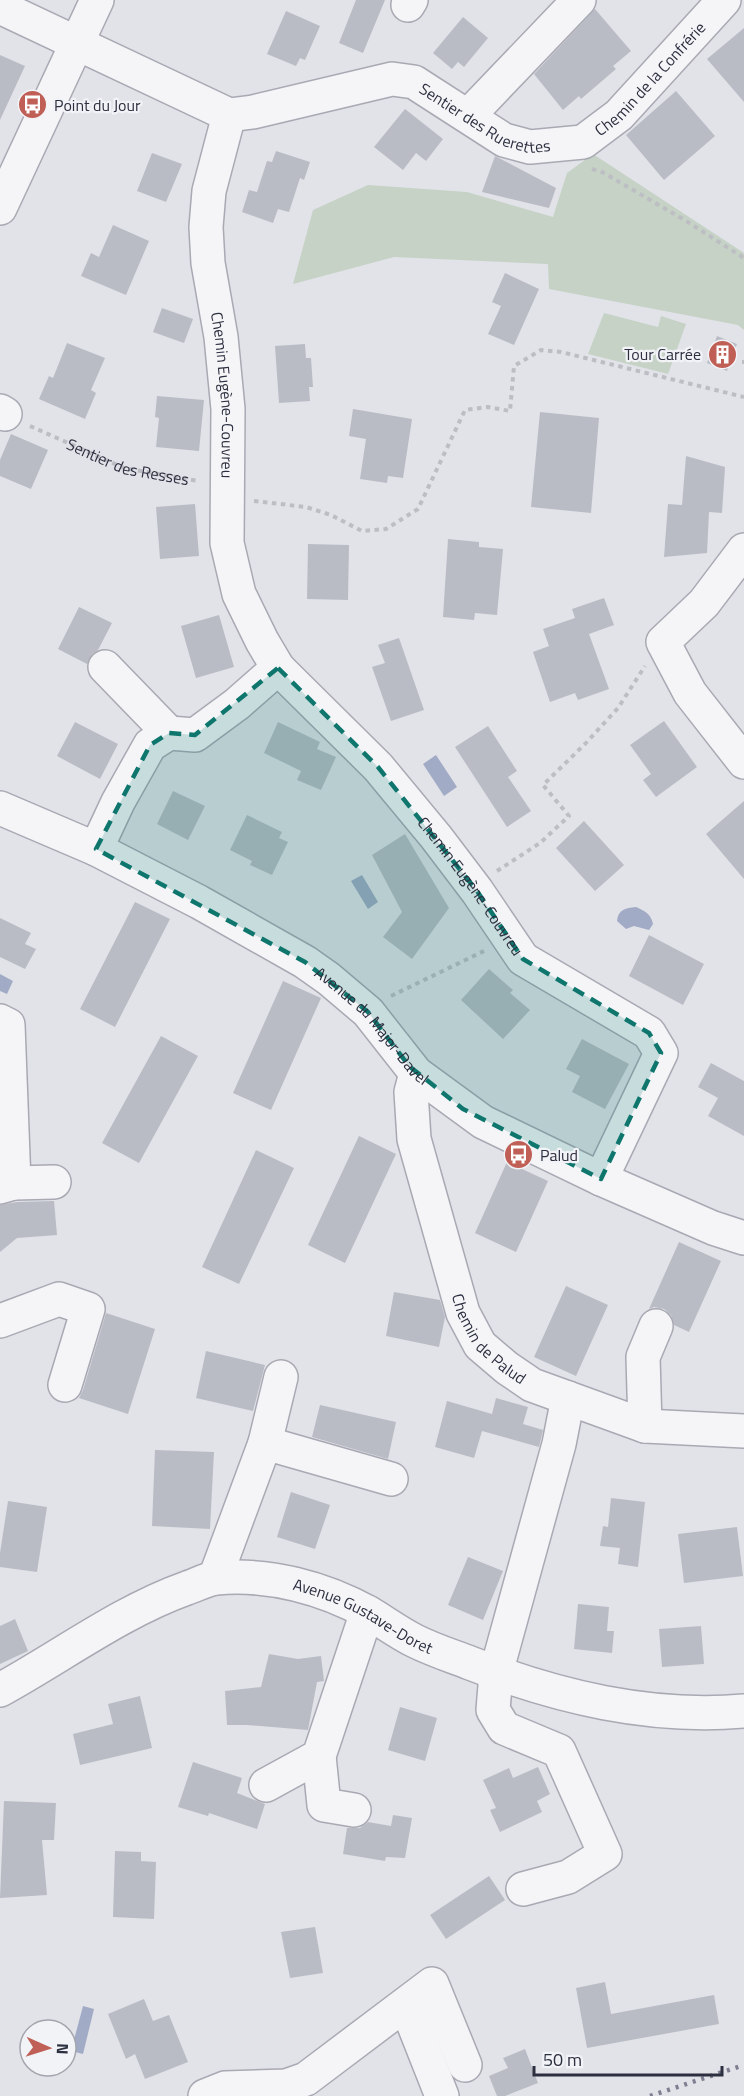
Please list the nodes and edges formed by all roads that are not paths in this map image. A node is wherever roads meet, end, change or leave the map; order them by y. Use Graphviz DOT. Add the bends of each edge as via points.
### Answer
graph roads {
  1 [pos="97,0"];
  2 [pos="579,0"];
  3 [pos="724,0"];
  4 [pos="0,7"];
  5 [pos="76,43"];
  6 [pos="229,114"];
  7 [pos="468,116"];
  8 [pos="530,147"];
  9 [pos="0,208"];
  10 [pos="744,550"];
  11 [pos="105,667"];
  12 [pos="278,668"];
  13 [pos="169,733"];
  14 [pos="744,762"];
  15 [pos="0,808"];
  16 [pos="96,849"];
  17 [pos="0,1022"];
  18 [pos="416,1072"];
  19 [pos="601,1179"];
  20 [pos="54,1182"];
  21 [pos="7,1185"];
  22 [pos="744,1238"];
  23 [pos="0,1321"];
  24 [pos="656,1326"];
  25 [pos="281,1377"];
  26 [pos="65,1385"];
  27 [pos="568,1398"];
  28 [pos="645,1426"];
  29 [pos="744,1431"];
  30 [pos="265,1443"];
  31 [pos="391,1479"];
  32 [pos="215,1578"];
  33 [pos="367,1612"];
  34 [pos="496,1673"];
  35 [pos="6,1678"];
  36 [pos="744,1712"];
  37 [pos="319,1756"];
  38 [pos="266,1785"];
  39 [pos="354,1810"];
  40 [pos="523,1889"];
  41 [pos="406,2006"];
  42 [pos="465,2065"];
  43 [pos="299,2089"];
  44 [pos="205,2096"];
  45 [pos="442,2096"];
  1 -- 5 [label="street"];
  2 -- 7 [label="street"];
  3 -- 8 [label="street, Chemin de la Confrérie" via="620,115 583,142"];
  4 -- 5 [label="street"];
  5 -- 6 [label="street"];
  5 -- 9 [label="street"];
  6 -- 7 [label="street, Sentier des Ruerettes" via="253,112 392,79 414,82"];
  6 -- 12 [label="street, Chemin Eugène-Couvreu" via="209,191 206,227 227,398 227,543 239,594"];
  7 -- 8 [label="street, Sentier des Ruerettes" via="504,140"];
  10 -- 14 [label="street" via="704,603 663,642 690,693"];
  11 -- 13 [label="street"];
  12 -- 13 [label="street" via="195,735"];
  12 -- 19 [label="street, Chemin Eugène-Couvreu" via="378,767 436,837 524,959 649,1033 661,1053"];
  13 -- 16 [label="street" via="150,745"];
  15 -- 16 [label="street, Avenue du Major-Davel"];
  16 -- 18 [label="street, Avenue du Major-Davel" via="305,962 368,1012"];
  17 -- 21 [label="street" via="8,1025"];
  18 -- 19 [label="street, Avenue du Major-Davel" via="483,1122"];
  18 -- 27 [label="street, Chemin de Palud" via="411,1092 414,1139 463,1313 480,1345 507,1368 532,1385"];
  19 -- 22 [label="street, Avenue du Major-Davel"];
  20 -- 21 [label="street"];
  23 -- 26 [label="street" via="59,1299 88,1309"];
  24 -- 28 [label="street" via="643,1357"];
  25 -- 30 [label="street"];
  27 -- 28 [label="street, Chemin de Palud"];
  27 -- 34 [label="street"];
  28 -- 29 [label="street, Chemin de Palud"];
  30 -- 31 [label="street"];
  30 -- 32 [label="street"];
  32 -- 33 [label="street, Avenue Gustave-Doret" via="294,1583"];
  32 -- 35 [label="street, Avenue Gustave-Doret" via="157,1599"];
  33 -- 34 [label="street, Avenue Gustave-Doret" via="415,1641"];
  33 -- 37 [label="street"];
  34 -- 36 [label="street, Avenue Gustave-Doret" via="601,1704 689,1712"];
  34 -- 40 [label="street" via="493,1710 504,1728 559,1751 605,1854 568,1877"];
  37 -- 38 [label="street"];
  37 -- 39 [label="street" via="324,1805"];
  41 -- 42 [label="street" via="432,1984"];
  41 -- 43 [label="street"];
  41 -- 45 [label="street"];
  43 -- 44 [label="street" via="225,2088"];
}
